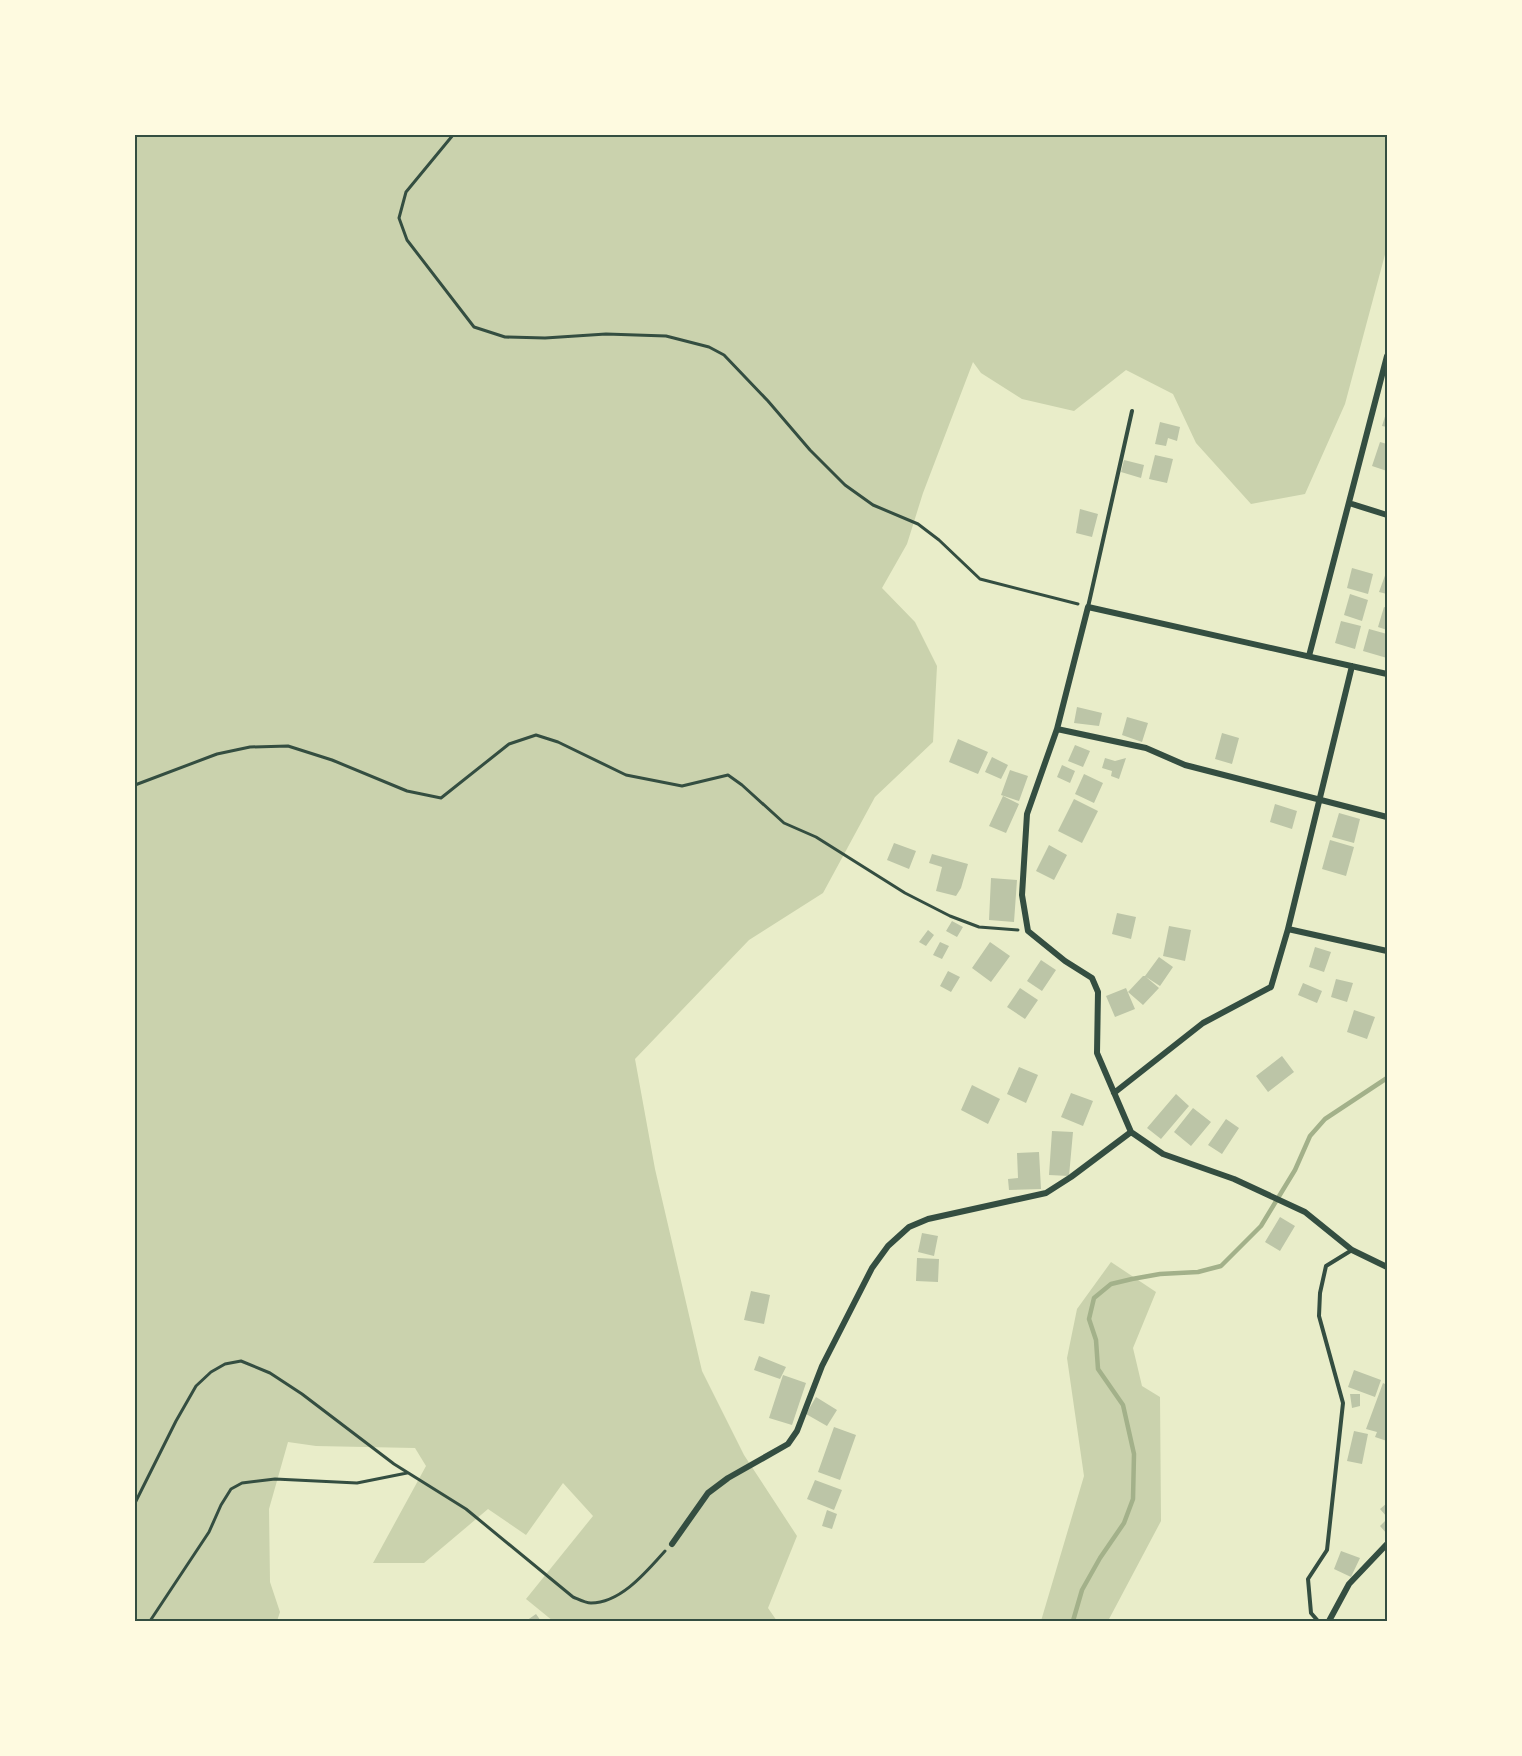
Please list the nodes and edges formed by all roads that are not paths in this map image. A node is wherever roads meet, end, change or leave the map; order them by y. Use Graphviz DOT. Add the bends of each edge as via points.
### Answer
graph roads {
  1 [pos="1387,356"];
  2 [pos="1131,411"];
  3 [pos="1349,503"];
  4 [pos="1387,515"];
  5 [pos="1088,607"];
  6 [pos="1309,656"];
  7 [pos="1352,666"];
  8 [pos="1387,674"];
  9 [pos="1057,729"];
  10 [pos="1320,801"];
  11 [pos="1387,817"];
  12 [pos="1288,929"];
  13 [pos="1387,951"];
  14 [pos="1114,1093"];
  15 [pos="1131,1132"];
  16 [pos="1352,1250"];
  17 [pos="1387,1267"];
  18 [pos="672,1544"];
  19 [pos="1387,1544"];
  20 [pos="1318,1621"];
  21 [pos="1329,1621"];
  1 -- 3 [label="street"];
  2 -- 5 [label="lane"];
  3 -- 4 [label="street"];
  3 -- 6 [label="street"];
  5 -- 6 [label="street"];
  5 -- 9 [label="street"];
  6 -- 7 [label="street"];
  7 -- 8 [label="street"];
  7 -- 10 [label="street"];
  9 -- 10 [label="street" via="1146,748 1185,765"];
  9 -- 14 [label="street" via="1027,814 1022,895 1028,931 1092,978 1098,992 1096,1053"];
  10 -- 11 [label="street"];
  10 -- 12 [label="street"];
  12 -- 13 [label="street"];
  12 -- 14 [label="street" via="1271,987 1203,1023"];
  14 -- 15 [label="street"];
  15 -- 16 [label="street" via="1162,1154 1234,1179 1305,1212"];
  15 -- 18 [label="street" via="1046,1193 928,1219 909,1227 872,1268 788,1444 708,1493"];
  16 -- 17 [label="street"];
  16 -- 20 [label="lane" via="1326,1266 1320,1293 1319,1316 1342,1403 1328,1550 1308,1579 1311,1613"];
  19 -- 21 [label="street" via="1349,1584"];
}
